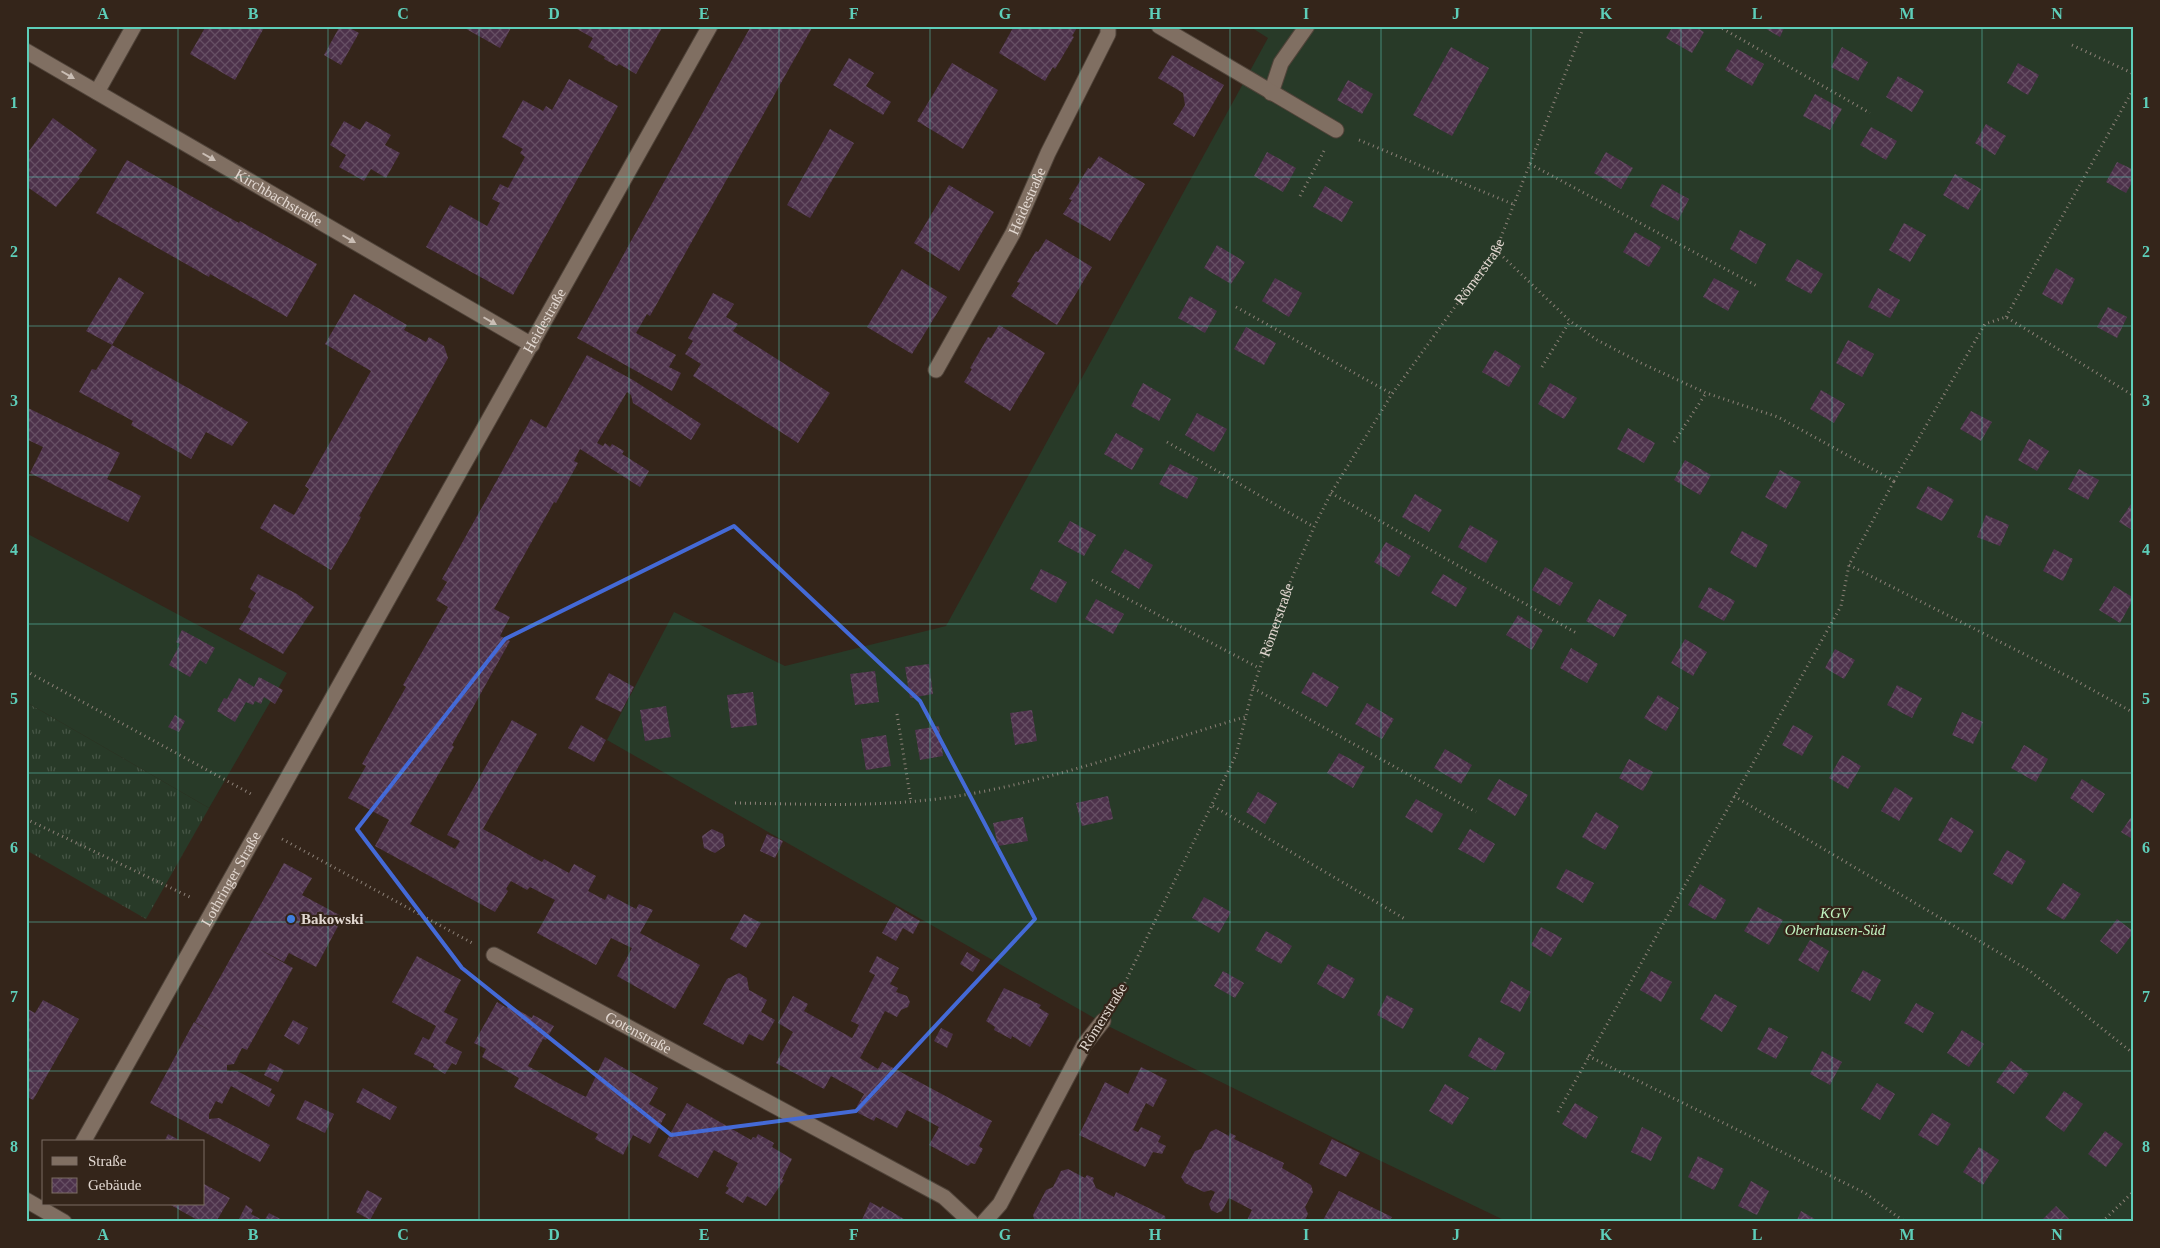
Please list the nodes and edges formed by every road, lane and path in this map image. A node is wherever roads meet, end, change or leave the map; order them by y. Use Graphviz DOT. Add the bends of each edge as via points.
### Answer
graph roads {
  1 [pos="134,26"];
  2 [pos="710,26"];
  3 [pos="1108,26"];
  4 [pos="1160,26"];
  5 [pos="1308,26"];
  6 [pos="1584,26"];
  7 [pos="1718,26"];
  8 [pos="2072,45"];
  9 [pos="26,51"];
  10 [pos="2134,74"];
  11 [pos="2134,88"];
  12 [pos="97,92"];
  13 [pos="1271,93"];
  14 [pos="1870,113"];
  15 [pos="1336,130"];
  16 [pos="1530,164"];
  17 [pos="1300,196"];
  18 [pos="1515,205"];
  19 [pos="1496,250"];
  20 [pos="1757,286"];
  21 [pos="1236,307"];
  22 [pos="2006,317"];
  23 [pos="1570,321"];
  24 [pos="532,345"];
  25 [pos="1542,367"];
  26 [pos="936,370"];
  27 [pos="1706,393"];
  28 [pos="1392,394"];
  29 [pos="2134,396"];
  30 [pos="1167,442"];
  31 [pos="1674,442"];
  32 [pos="1894,482"];
  33 [pos="1331,494"];
  34 [pos="1314,527"];
  35 [pos="1850,565"];
  36 [pos="1092,580"];
  37 [pos="378,614"];
  38 [pos="1578,634"];
  39 [pos="1260,668"];
  40 [pos="26,671"];
  41 [pos="1253,688"];
  42 [pos="2134,713"];
  43 [pos="897,714"];
  44 [pos="1246,716"];
  45 [pos="1734,796"];
  46 [pos="911,802"];
  47 [pos="735,803"];
  48 [pos="271,805"];
  49 [pos="1213,806"];
  50 [pos="1476,812"];
  51 [pos="26,819"];
  52 [pos="302,850"];
  53 [pos="215,908"];
  54 [pos="1405,918"];
  55 [pos="494,955"];
  56 [pos="1104,1021"];
  57 [pos="2134,1054"];
  58 [pos="1588,1056"];
  59 [pos="1558,1112"];
  60 [pos="84,1140"];
  61 [pos="2134,1191"];
  62 [pos="26,1200"];
  63 [pos="44,1212"];
  64 [pos="64,1222"];
  65 [pos="971,1222"];
  66 [pos="984,1222"];
  67 [pos="1905,1222"];
  68 [pos="2102,1222"];
  1 -- 12 [label="street"];
  2 -- 24 [label="street, Heidestraße"];
  3 -- 26 [label="street, Heidestraße" via="1108,34 1048,153 1013,233"];
  4 -- 13 [label="street"];
  5 -- 13 [label="street" via="1281,63"];
  6 -- 16 [label="path, Römerstraße"];
  7 -- 14 [label="path"];
  8 -- 10 [label="path"];
  9 -- 12 [label="street, Kirchbachstraße, one-way"];
  11 -- 22 [label="path"];
  12 -- 24 [label="street, Kirchbachstraße, one-way"];
  13 -- 15 [label="street"];
  15 -- 17 [label="path"];
  15 -- 18 [label="path"];
  16 -- 18 [label="path, Römerstraße"];
  16 -- 20 [label="path"];
  18 -- 19 [label="path, Römerstraße"];
  19 -- 23 [label="path"];
  19 -- 28 [label="path, Römerstraße"];
  21 -- 28 [label="path"];
  22 -- 29 [label="path"];
  22 -- 32 [label="path" via="1985,324"];
  23 -- 25 [label="path"];
  23 -- 27 [label="path" via="1597,340"];
  24 -- 37 [label="street, Heidestraße"];
  27 -- 31 [label="path"];
  27 -- 32 [label="path" via="1778,417"];
  28 -- 33 [label="path, Römerstraße"];
  30 -- 34 [label="path"];
  32 -- 35 [label="path"];
  33 -- 34 [label="path, Römerstraße"];
  33 -- 38 [label="path"];
  34 -- 39 [label="path, Römerstraße" via="1288,586"];
  35 -- 42 [label="path"];
  35 -- 45 [label="path" via="1841,606"];
  36 -- 39 [label="path"];
  37 -- 48 [label="street, Lothringer Straße"];
  39 -- 41 [label="path, Römerstraße"];
  40 -- 48 [label="path"];
  41 -- 44 [label="path, Römerstraße"];
  41 -- 50 [label="path"];
  43 -- 46 [label="path"];
  44 -- 46 [label="path" via="1041,779"];
  44 -- 49 [label="path, Römerstraße" via="1236,755"];
  45 -- 57 [label="path" via="2030,971"];
  45 -- 58 [label="path"];
  46 -- 47 [label="path"];
  48 -- 53 [label="street, Lothringer Straße"];
  49 -- 54 [label="path"];
  49 -- 56 [label="path, Römerstraße"];
  51 -- 53 [label="path"];
  52 -- 55 [label="path"];
  53 -- 60 [label="street, Lothringer Straße"];
  55 -- 65 [label="street, Gotenstraße" via="944,1197"];
  56 -- 66 [label="street, Römerstraße" via="1084,1045 1000,1204"];
  58 -- 59 [label="path"];
  58 -- 67 [label="path" via="1865,1193"];
  61 -- 68 [label="path"];
  62 -- 63 [label="street"];
  63 -- 64 [label="street"];
}
